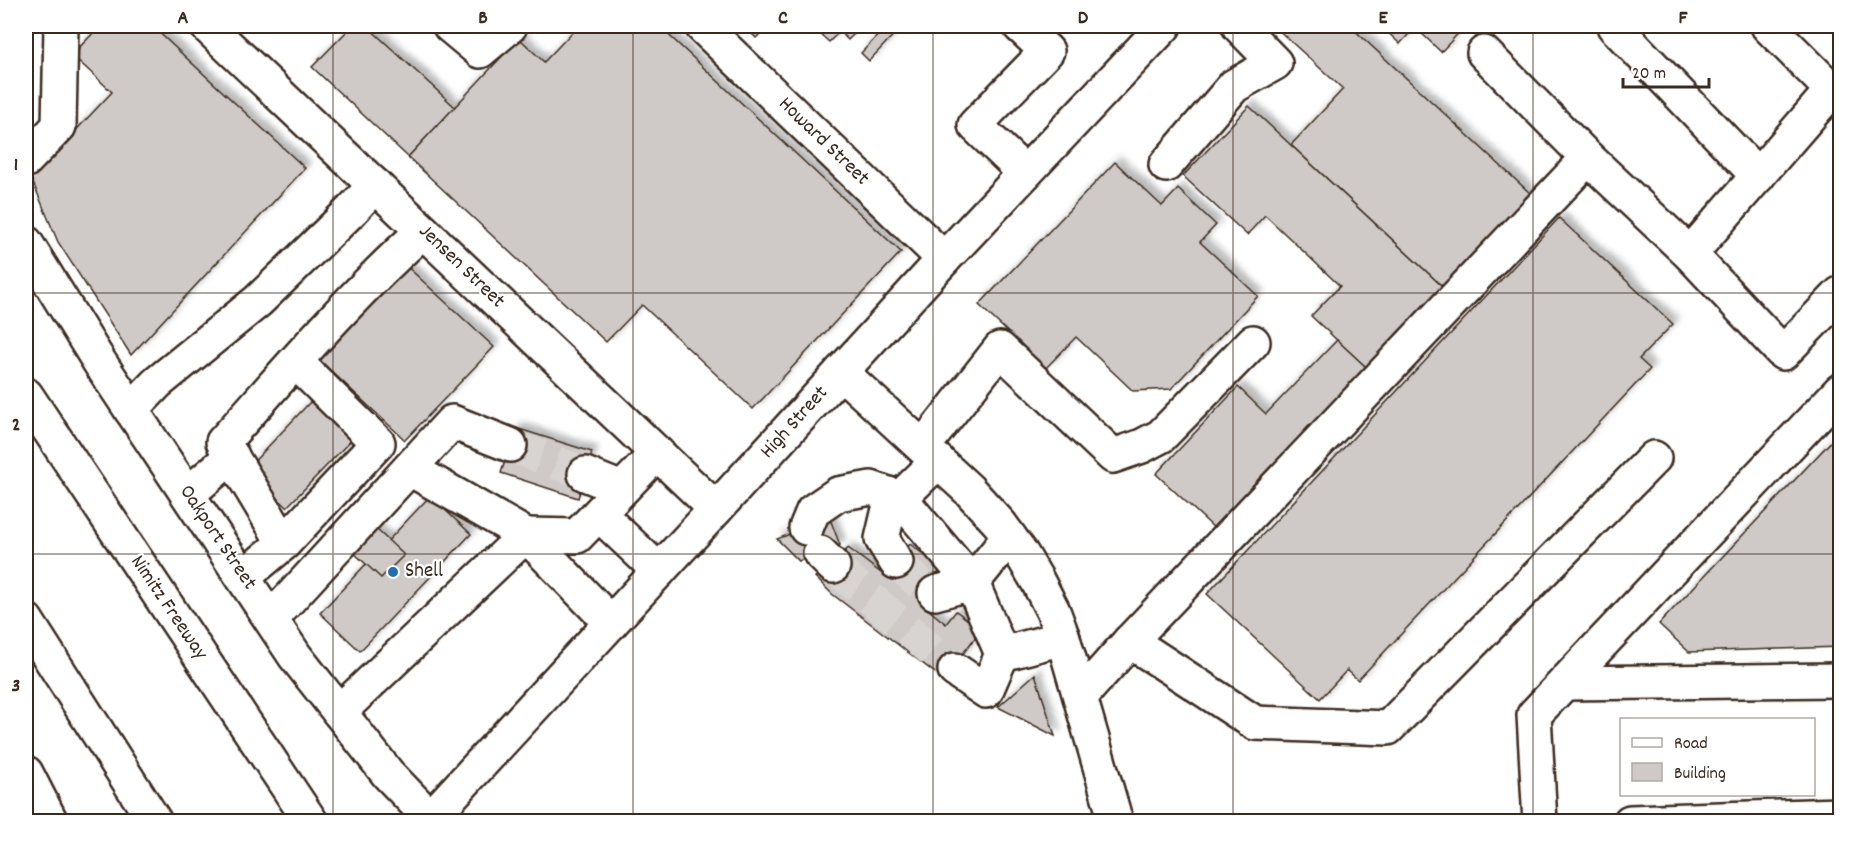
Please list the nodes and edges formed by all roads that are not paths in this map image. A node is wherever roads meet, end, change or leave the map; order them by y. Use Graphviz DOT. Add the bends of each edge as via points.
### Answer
graph roads {
  1 [pos="61,26"];
  2 [pos="207,26"];
  3 [pos="450,26"];
  4 [pos="510,26"];
  5 [pos="702,26"];
  6 [pos="1020,26"];
  7 [pos="1239,26"];
  8 [pos="1614,26"];
  9 [pos="1768,26"];
  10 [pos="1150,30"];
  11 [pos="1484,53"];
  12 [pos="1588,158"];
  13 [pos="26,160"];
  14 [pos="1166,165"];
  15 [pos="1025,173"];
  16 [pos="1758,176"];
  17 [pos="375,185"];
  18 [pos="423,231"];
  19 [pos="26,243"];
  20 [pos="1690,254"];
  21 [pos="944,259"];
  22 [pos="1840,294"];
  23 [pos="1253,342"];
  24 [pos="296,362"];
  25 [pos="841,372"];
  26 [pos="1840,391"];
  27 [pos="26,395"];
  28 [pos="131,410"];
  29 [pos="510,445"];
  30 [pos="657,453"];
  31 [pos="931,454"];
  32 [pos="232,456"];
  33 [pos="1654,458"];
  34 [pos="410,468"];
  35 [pos="585,474"];
  36 [pos="622,489"];
  37 [pos="188,494"];
  38 [pos="900,498"];
  39 [pos="716,509"];
  40 [pos="598,514"];
  41 [pos="526,535"];
  42 [pos="1009,537"];
  43 [pos="284,543"];
  44 [pos="820,549"];
  45 [pos="897,562"];
  46 [pos="659,571"];
  47 [pos="243,577"];
  48 [pos="972,583"];
  49 [pos="935,593"];
  50 [pos="26,620"];
  51 [pos="271,620"];
  52 [pos="611,623"];
  53 [pos="1063,638"];
  54 [pos="1130,641"];
  55 [pos="1002,654"];
  56 [pos="955,670"];
  57 [pos="1840,680"];
  58 [pos="1565,683"];
  59 [pos="1081,696"];
  60 [pos="339,712"];
  61 [pos="26,773"];
  62 [pos="1840,815"];
  63 [pos="434,821"];
  64 [pos="1701,821"];
  65 [pos="51,822"];
  66 [pos="155,822"];
  67 [pos="311,822"];
  68 [pos="1116,822"];
  69 [pos="1540,822"];
  70 [pos="1630,822"];
  1 -- 13 [label="main road" via="59,126"];
  2 -- 17 [label="main road, Jensen Street"];
  3 -- 4 [label="main road" via="480,51"];
  5 -- 21 [label="main road, Howard Street"];
  6 -- 15 [label="main road" via="1047,51 975,125"];
  7 -- 14 [label="main road" via="1275,63 1234,86"];
  8 -- 16 [label="main road"];
  9 -- 16 [label="main road" via="1832,90"];
  10 -- 15 [label="main road, High Street"];
  11 -- 12 [label="main road"];
  12 -- 20 [label="main road"];
  12 -- 54 [label="main road"];
  15 -- 21 [label="main road, High Street"];
  16 -- 20 [label="main road"];
  17 -- 18 [label="main road, Jensen Street"];
  17 -- 28 [label="main road" via="258,301"];
  18 -- 24 [label="main road"];
  18 -- 30 [label="main road, Jensen Street"];
  19 -- 28 [label="main road, Oakport Street"];
  20 -- 22 [label="main road" via="1783,353"];
  21 -- 25 [label="main road, High Street"];
  23 -- 31 [label="main road" via="1161,436 1113,456 1000,349"];
  24 -- 32 [label="main road" via="223,442"];
  24 -- 43 [label="main road" via="378,443"];
  25 -- 31 [label="main road"];
  25 -- 39 [label="main road, High Street"];
  26 -- 58 [label="main road"];
  27 -- 67 [label="main road, Nimitz Freeway"];
  28 -- 37 [label="main road, Oakport Street"];
  29 -- 34 [label="main road" via="452,422"];
  30 -- 36 [label="main road"];
  30 -- 39 [label="main road, Jensen Street"];
  31 -- 38 [label="main road"];
  31 -- 42 [label="main road" via="969,490"];
  32 -- 37 [label="main road"];
  32 -- 43 [label="main road"];
  33 -- 54 [label="main road" via="1388,728 1255,723"];
  34 -- 41 [label="main road"];
  34 -- 51 [label="main road"];
  35 -- 36 [label="main road"];
  36 -- 40 [label="main road"];
  37 -- 47 [label="main road, Oakport Street"];
  38 -- 44 [label="main road" via="871,488 838,494 813,510"];
  38 -- 45 [label="main road" via="889,509 882,539"];
  38 -- 48 [label="main road"];
  39 -- 46 [label="main road, High Street"];
  40 -- 41 [label="main road" via="577,536"];
  40 -- 46 [label="main road"];
  41 -- 52 [label="main road"];
  41 -- 60 [label="main road"];
  42 -- 48 [label="main road"];
  42 -- 53 [label="main road" via="1037,580"];
  43 -- 47 [label="main road"];
  46 -- 52 [label="main road, High Street"];
  47 -- 51 [label="main road, Oakport Street"];
  48 -- 49 [label="main road"];
  48 -- 55 [label="main road"];
  50 -- 66 [label="main road"];
  51 -- 60 [label="main road, Oakport Street"];
  52 -- 63 [label="main road, High Street"];
  53 -- 55 [label="main road"];
  53 -- 59 [label="main road"];
  54 -- 59 [label="main road"];
  55 -- 56 [label="main road" via="986,691"];
  57 -- 58 [label="main road"];
  58 -- 69 [label="main road" via="1534,715"];
  59 -- 68 [label="main road"];
  60 -- 63 [label="main road, Oakport Street" via="388,774"];
  61 -- 65 [label="main road"];
  62 -- 64 [label="main road"];
  64 -- 70 [label="main road"];
}
